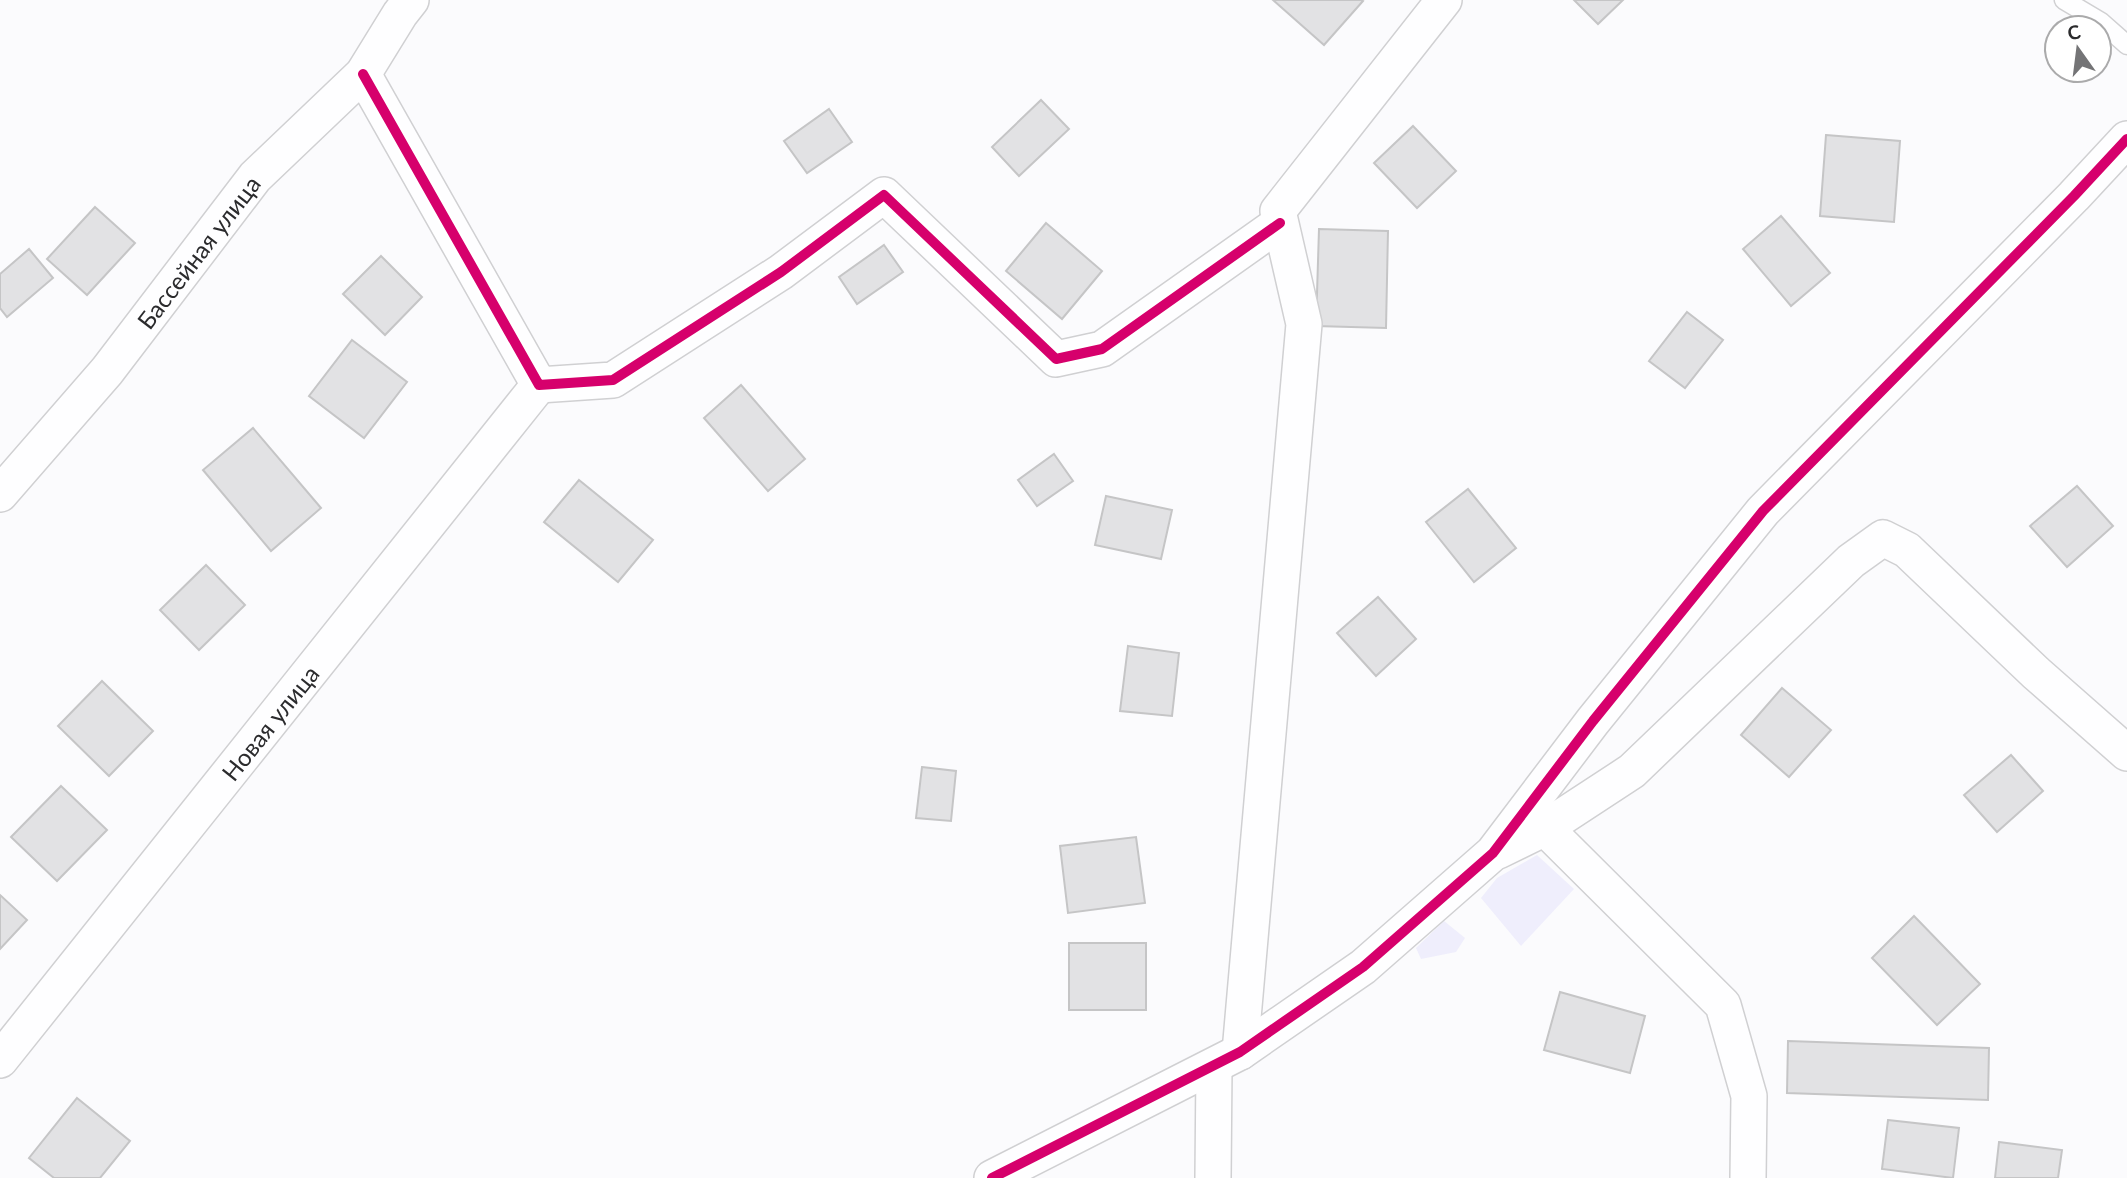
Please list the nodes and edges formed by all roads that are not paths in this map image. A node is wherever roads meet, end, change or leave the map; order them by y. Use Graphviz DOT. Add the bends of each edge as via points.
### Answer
graph roads {
  1 [pos="1444,0"];
  2 [pos="2064,0"];
  3 [pos="400,5"];
  4 [pos="2127,46"];
  5 [pos="363,74"];
  6 [pos="2127,139"];
  7 [pos="1280,223"];
  8 [pos="540,385"];
  9 [pos="0,494"];
  10 [pos="2127,753"];
  11 [pos="1545,828"];
  12 [pos="1493,853"];
  13 [pos="0,1060"];
  14 [pos="1227,1060"];
  15 [pos="992,1178"];
  16 [pos="1213,1178"];
  17 [pos="1748,1178"];
  1 -- 7 [label="street" via="1278,211"];
  2 -- 4 [label="lane" via="2101,22"];
  3 -- 5 [label="street, Бассейная улица"];
  5 -- 8 [label="street"];
  5 -- 9 [label="street, Бассейная улица" via="255,177 107,372"];
  6 -- 12 [label="street" via="1763,511"];
  7 -- 8 [label="street" via="1102,349 1056,359 884,195 781,272 613,380"];
  7 -- 14 [label="street" via="1304,324"];
  8 -- 13 [label="street, Новая улица"];
  10 -- 11 [label="street" via="1907,550 1883,538 1851,561 1632,771"];
  11 -- 12 [label="street"];
  11 -- 17 [label="street" via="1723,1005 1749,1096"];
  12 -- 14 [label="street" via="1363,967"];
  14 -- 15 [label="street"];
  14 -- 16 [label="street"];
}
